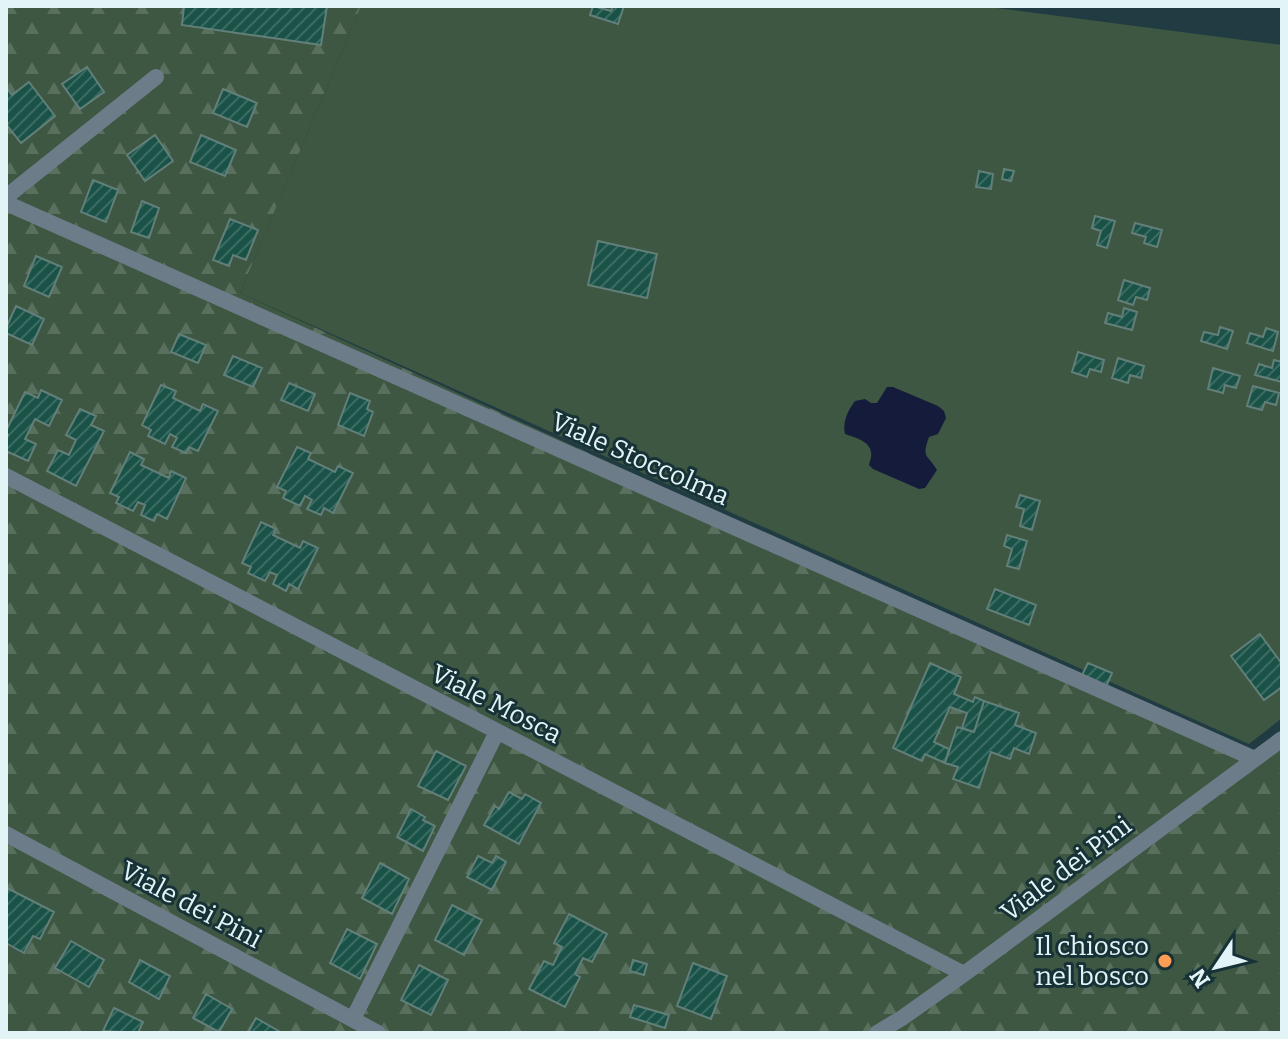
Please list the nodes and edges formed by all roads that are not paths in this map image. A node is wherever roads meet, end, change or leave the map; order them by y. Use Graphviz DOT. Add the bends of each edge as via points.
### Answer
graph roads {
  1 [pos="156,77"];
  2 [pos="6,197"];
  3 [pos="6,203"];
  4 [pos="6,476"];
  5 [pos="497,732"];
  6 [pos="1282,739"];
  7 [pos="1255,759"];
  8 [pos="6,834"];
  9 [pos="964,974"];
  10 [pos="353,1019"];
  11 [pos="378,1033"];
  12 [pos="877,1033"];
  1 -- 2 [label="street"];
  3 -- 7 [label="street, Viale Stoccolma"];
  4 -- 5 [label="street, Viale Mosca"];
  5 -- 9 [label="street, Viale Mosca"];
  5 -- 10 [label="street"];
  6 -- 7 [label="street, Viale dei Pini"];
  7 -- 9 [label="street, Viale dei Pini"];
  8 -- 10 [label="street, Viale dei Pini"];
  9 -- 12 [label="street, Viale dei Pini"];
  10 -- 11 [label="street, Viale dei Pini"];
}
